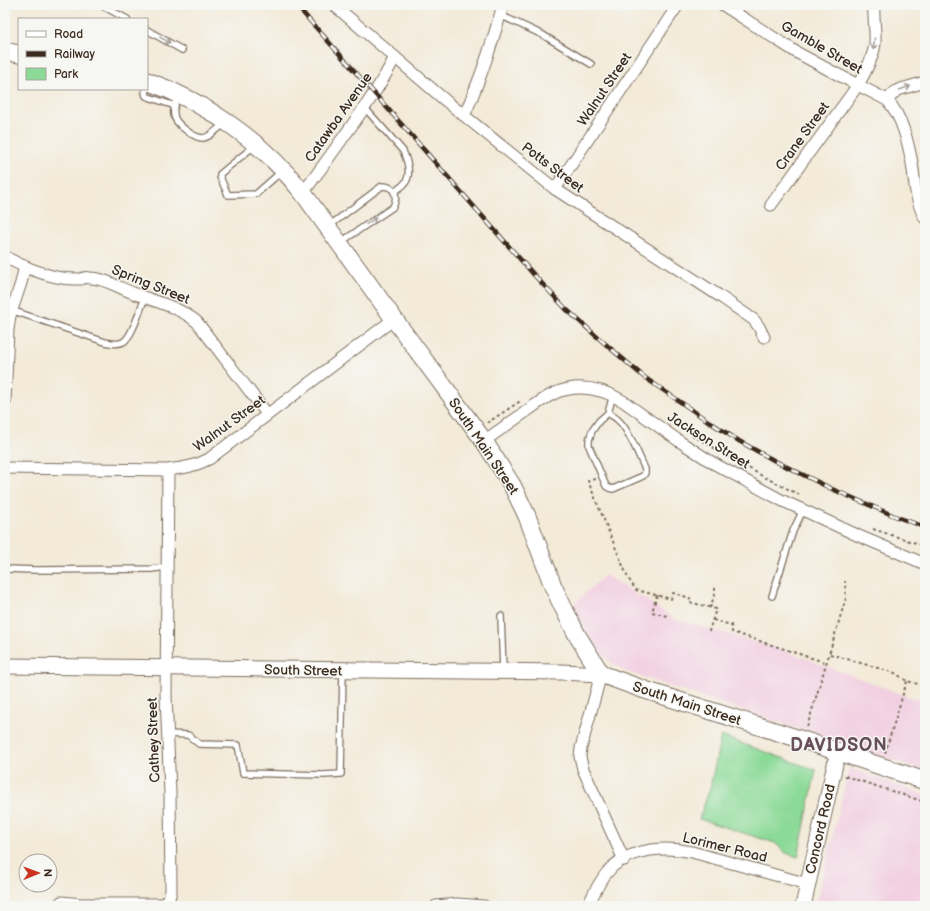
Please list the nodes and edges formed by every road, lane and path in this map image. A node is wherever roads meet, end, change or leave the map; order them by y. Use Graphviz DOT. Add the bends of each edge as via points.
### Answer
graph roads {
  1 [pos="101,5"];
  2 [pos="334,5"];
  3 [pos="678,5"];
  4 [pos="723,5"];
  5 [pos="874,5"];
  6 [pos="502,10"];
  7 [pos="125,18"];
  8 [pos="148,31"];
  9 [pos="182,50"];
  10 [pos="5,51"];
  11 [pos="18,54"];
  12 [pos="395,57"];
  13 [pos="591,64"];
  14 [pos="925,82"];
  15 [pos="858,85"];
  16 [pos="148,86"];
  17 [pos="176,100"];
  18 [pos="887,100"];
  19 [pos="364,107"];
  20 [pos="464,115"];
  21 [pos="226,122"];
  22 [pos="256,145"];
  23 [pos="283,170"];
  24 [pos="554,189"];
  25 [pos="394,192"];
  26 [pos="303,193"];
  27 [pos="771,206"];
  28 [pos="925,218"];
  29 [pos="328,227"];
  30 [pos="339,243"];
  31 [pos="5,256"];
  32 [pos="25,266"];
  33 [pos="145,297"];
  34 [pos="9,309"];
  35 [pos="394,319"];
  36 [pos="764,337"];
  37 [pos="613,395"];
  38 [pos="5,402"];
  39 [pos="267,414"];
  40 [pos="608,414"];
  41 [pos="484,441"];
  42 [pos="5,468"];
  43 [pos="168,470"];
  44 [pos="602,476"];
  45 [pos="803,510"];
  46 [pos="925,564"];
  47 [pos="167,567"];
  48 [pos="5,569"];
  49 [pos="845,580"];
  50 [pos="715,586"];
  51 [pos="656,595"];
  52 [pos="772,596"];
  53 [pos="710,608"];
  54 [pos="501,616"];
  55 [pos="667,616"];
  56 [pos="713,620"];
  57 [pos="709,631"];
  58 [pos="829,654"];
  59 [pos="827,663"];
  60 [pos="5,666"];
  61 [pos="166,668"];
  62 [pos="343,670"];
  63 [pos="503,671"];
  64 [pos="601,674"];
  65 [pos="908,681"];
  66 [pos="925,686"];
  67 [pos="168,734"];
  68 [pos="803,740"];
  69 [pos="838,752"];
  70 [pos="881,766"];
  71 [pos="833,772"];
  72 [pos="925,780"];
  73 [pos="925,802"];
  74 [pos="624,860"];
  75 [pos="808,884"];
  76 [pos="56,904"];
  77 [pos="436,906"];
  78 [pos="484,906"];
  79 [pos="588,906"];
  80 [pos="803,906"];
  1 -- 7 [label="lane"];
  2 -- 12 [label="street, Potts Street"];
  3 -- 24 [label="street, Walnut Street"];
  4 -- 15 [label="street, Gamble Street" via="796,52"];
  5 -- 15 [label="street, Crane Street, one-way" via="875,44"];
  6 -- 13 [label="lane"];
  6 -- 20 [label="street" via="481,75"];
  8 -- 9 [label="lane, one-way"];
  10 -- 11 [label="main road"];
  12 -- 19 [label="street, Catawba Avenue"];
  12 -- 20 [label="street, Potts Street"];
  18 -- 14 [label="street, one-way" via="896,91"];
  15 -- 18 [label="street, Gamble Street"];
  15 -- 27 [label="street, Crane Street"];
  16 -- 17 [label="main road, South Main Street"];
  17 -- 21 [label="main road, South Main Street" via="200,105"];
  17 -- 21 [label="lane" via="175,118 193,135 203,138"];
  18 -- 28 [label="street" via="906,138 916,198"];
  19 -- 25 [label="lane" via="403,151 406,159 409,173 407,179 405,184"];
  19 -- 26 [label="street, Catawba Avenue"];
  20 -- 24 [label="street, Potts Street"];
  21 -- 22 [label="main road, South Main Street"];
  22 -- 23 [label="main road, South Main Street"];
  22 -- 23 [label="lane" via="220,174 228,196 256,194"];
  23 -- 26 [label="main road, South Main Street"];
  24 -- 36 [label="street, Potts Street" via="754,320"];
  25 -- 29 [label="lane" via="382,186"];
  30 -- 25 [label="lane, one-way" via="393,207 396,201"];
  26 -- 29 [label="main road, South Main Street"];
  29 -- 30 [label="main road, South Main Street"];
  30 -- 35 [label="main road, South Main Street"];
  31 -- 32 [label="street, Spring Street"];
  32 -- 33 [label="street, Spring Street" via="62,278 98,279"];
  32 -- 34 [label="street" via="21,283"];
  33 -- 34 [label="lane" via="130,336 125,342 118,344 105,342"];
  33 -- 39 [label="street, Spring Street" via="175,308 197,322"];
  34 -- 38 [label="street"];
  35 -- 39 [label="street, Walnut Street"];
  35 -- 41 [label="main road, South Main Street"];
  37 -- 40 [label="lane"];
  37 -- 41 [label="street, Jackson Street" via="588,388 559,392 542,400"];
  37 -- 45 [label="street, Jackson Street" via="713,463"];
  39 -- 43 [label="street, Walnut Street" via="209,459 192,466"];
  40 -- 44 [label="lane" via="599,421 589,440 591,453"];
  40 -- 44 [label="lane" via="617,419 626,430 645,473 613,489 606,486"];
  41 -- 64 [label="main road, South Main Street" via="520,499 553,586 586,651"];
  42 -- 43 [label="street, Walnut Street"];
  43 -- 47 [label="street, Cathey Street"];
  44 -- 51 [label="path" via="588,481 628,578 636,590"];
  45 -- 46 [label="street, Jackson Street"];
  45 -- 52 [label="lane" via="793,531"];
  47 -- 48 [label="lane"];
  47 -- 61 [label="street, Cathey Street"];
  49 -- 58 [label="path" via="846,598"];
  50 -- 53 [label="path"];
  51 -- 53 [label="path" via="671,599 673,594 690,598 689,602"];
  51 -- 55 [label="path" via="652,612"];
  53 -- 56 [label="path" via="716,609"];
  54 -- 63 [label="lane"];
  56 -- 57 [label="path"];
  56 -- 59 [label="path" via="731,625 732,632"];
  58 -- 59 [label="path"];
  58 -- 65 [label="path" via="895,673"];
  59 -- 68 [label="path"];
  60 -- 61 [label="street, South Street"];
  61 -- 62 [label="street, South Street"];
  61 -- 67 [label="street, Cathey Street"];
  62 -- 63 [label="street, South Street"];
  62 -- 67 [label="lane" via="341,774 322,776 243,773 238,745 199,744 188,735"];
  63 -- 64 [label="street, South Street"];
  64 -- 68 [label="main road, South Main Street"];
  64 -- 74 [label="street" via="580,757"];
  65 -- 66 [label="path"];
  65 -- 70 [label="path"];
  67 -- 76 [label="street, Cathey Street" via="170,898 164,904"];
  68 -- 69 [label="main road, South Main Street"];
  69 -- 70 [label="main road, South Main Street"];
  69 -- 71 [label="street, Concord Road"];
  70 -- 72 [label="main road, South Main Street"];
  71 -- 73 [label="path"];
  71 -- 75 [label="street, Concord Road"];
  74 -- 75 [label="street, Lorimer Road" via="652,850 680,850"];
  74 -- 79 [label="street, Lorimer Road" via="600,881"];
  75 -- 80 [label="street, Concord Road"];
  77 -- 78 [label="street"];
}
